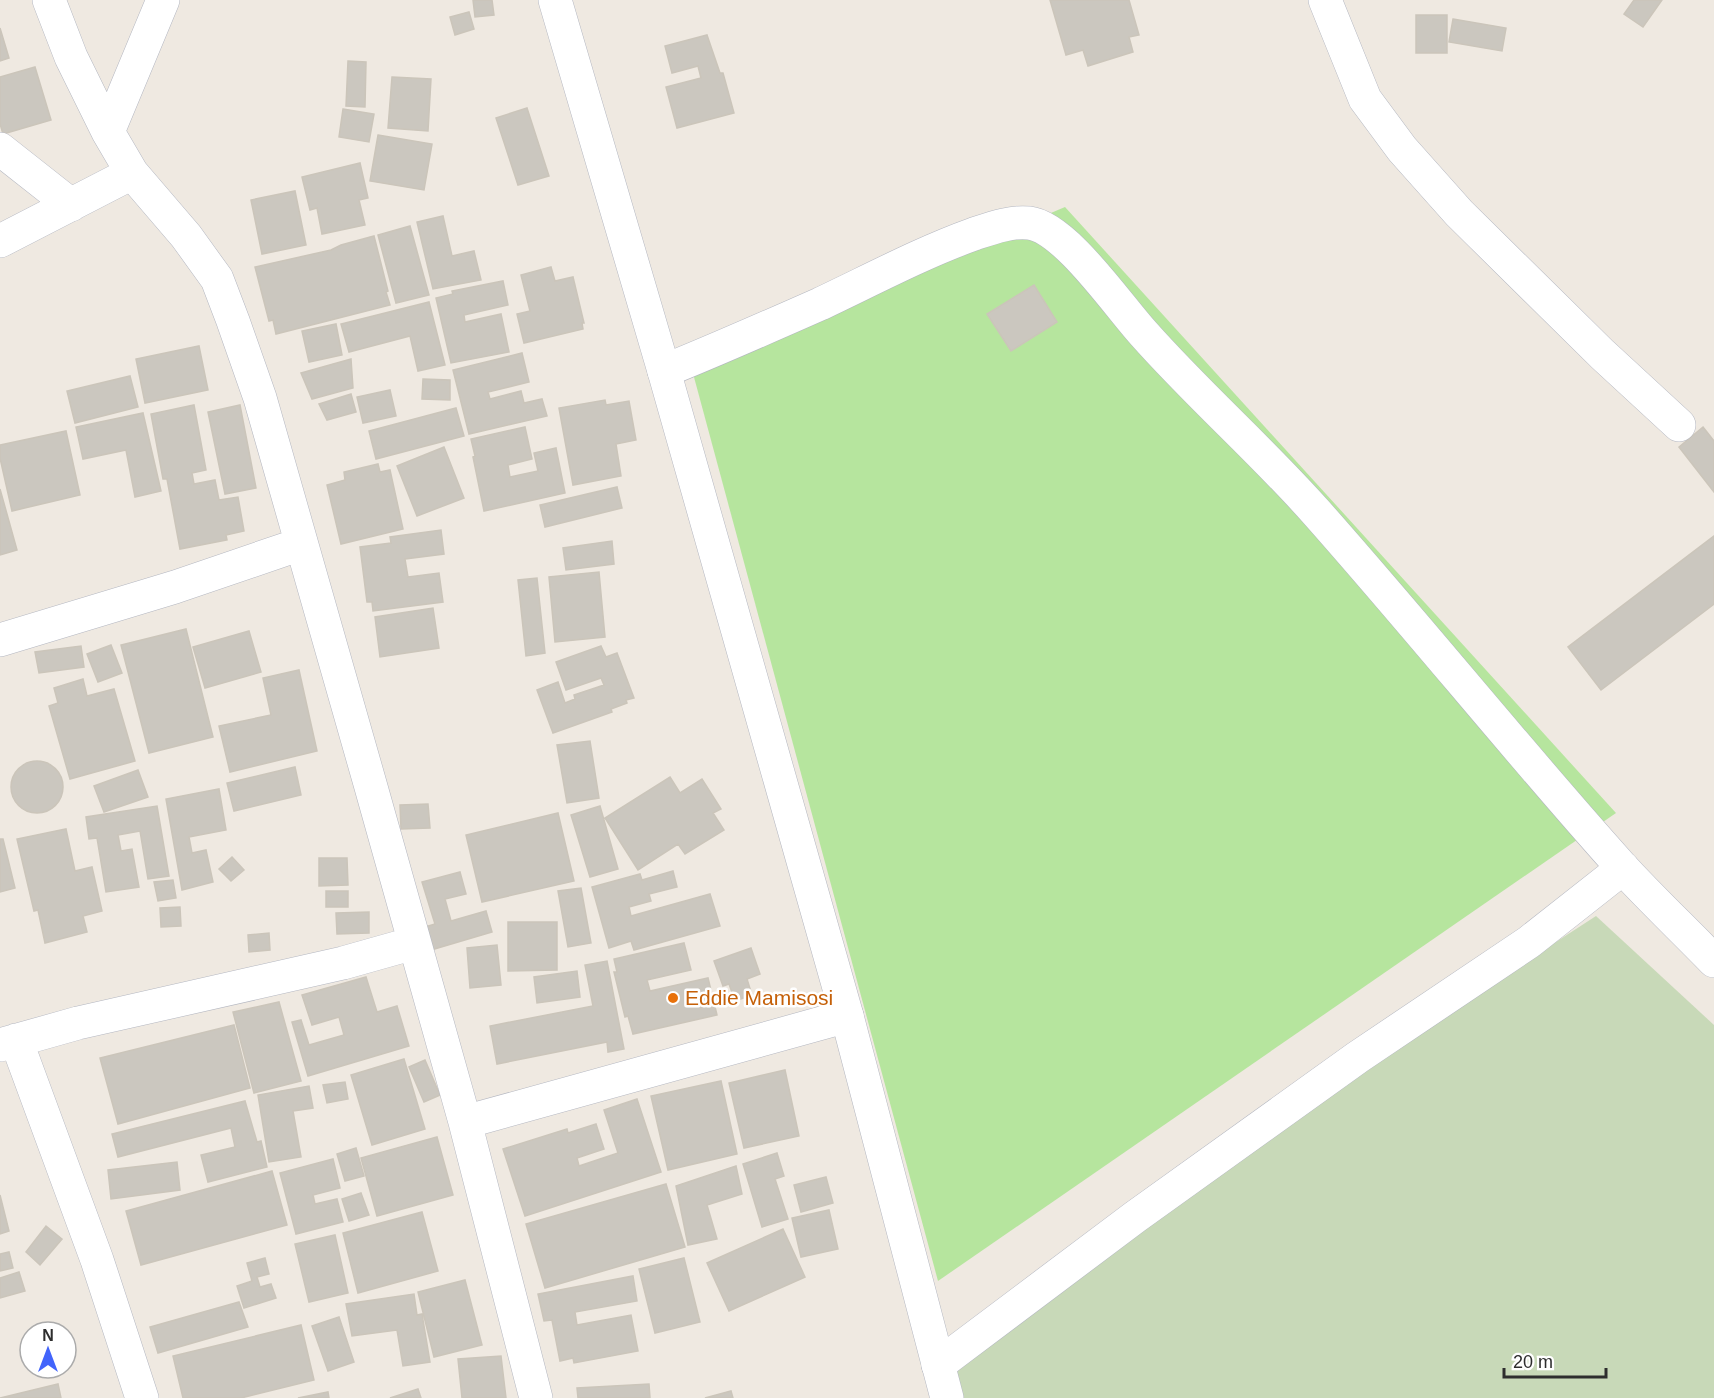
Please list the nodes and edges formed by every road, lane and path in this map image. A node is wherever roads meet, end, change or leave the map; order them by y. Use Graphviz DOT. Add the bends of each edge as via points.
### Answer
graph roads {
  1 [pos="49,0"];
  2 [pos="163,0"];
  3 [pos="555,0"];
  4 [pos="1325,0"];
  5 [pos="108,132"];
  6 [pos="0,149"];
  7 [pos="132,173"];
  8 [pos="71,206"];
  9 [pos="0,241"];
  10 [pos="664,371"];
  11 [pos="1678,425"];
  12 [pos="301,544"];
  13 [pos="0,640"];
  14 [pos="1623,868"];
  15 [pos="414,943"];
  16 [pos="1714,961"];
  17 [pos="847,1016"];
  18 [pos="8,1043"];
  19 [pos="465,1122"];
  20 [pos="938,1365"];
  21 [pos="142,1398"];
  22 [pos="536,1398"];
  23 [pos="947,1398"];
  1 -- 5 [label="street" via="71,57"];
  2 -- 5 [label="street"];
  3 -- 10 [label="street"];
  4 -- 11 [label="street" via="1365,99 1402,149 1459,213"];
  5 -- 7 [label="street"];
  6 -- 8 [label="street"];
  7 -- 8 [label="street"];
  7 -- 12 [label="street" via="217,279 260,398"];
  8 -- 9 [label="street"];
  10 -- 14 [label="street" via="939,247 991,228 1025,222 1053,232 1144,334 1290,482"];
  10 -- 17 [label="street"];
  12 -- 13 [label="street"];
  12 -- 15 [label="street"];
  14 -- 16 [label="street"];
  14 -- 20 [label="street" via="1529,942 1358,1057 1144,1210"];
  15 -- 18 [label="street"];
  15 -- 19 [label="street"];
  17 -- 19 [label="street"];
  17 -- 20 [label="street"];
  18 -- 21 [label="street" via="97,1260"];
  19 -- 22 [label="street"];
  20 -- 23 [label="street"];
}
